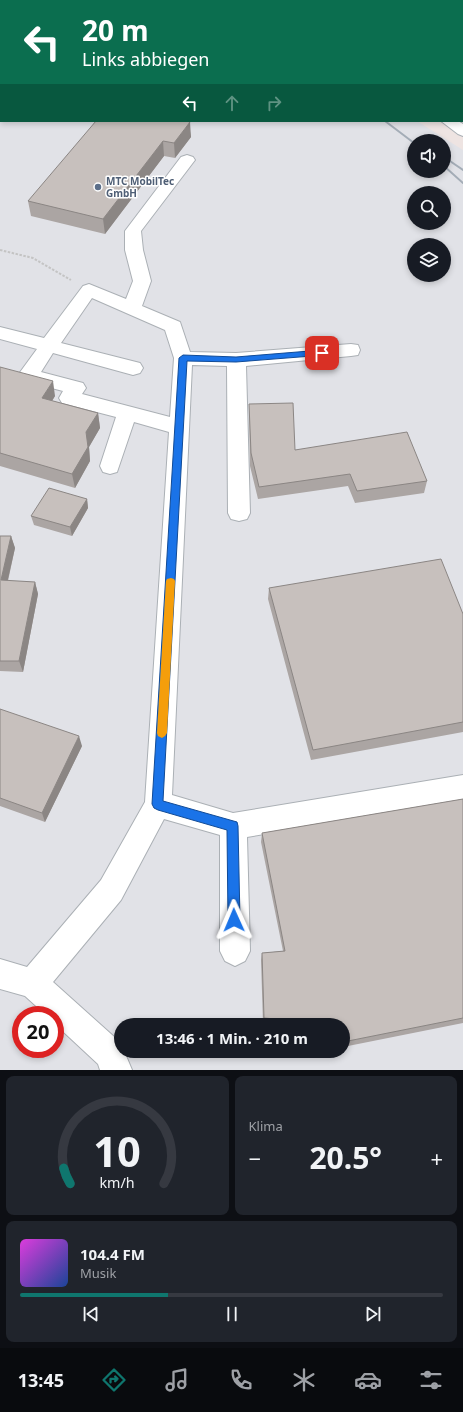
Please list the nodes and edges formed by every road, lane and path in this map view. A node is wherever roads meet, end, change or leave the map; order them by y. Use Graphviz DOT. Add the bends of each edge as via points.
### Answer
graph roads {
  1 [pos="450,122"];
  2 [pos="463,131"];
  3 [pos="187,160"];
  4 [pos="0,250"];
  5 [pos="90,290"];
  6 [pos="132,308"];
  7 [pos="0,333"];
  8 [pos="49,346"];
  9 [pos="351,350"];
  10 [pos="183,358"];
  11 [pos="236,360"];
  12 [pos="133,368"];
  13 [pos="127,413"];
  14 [pos="179,427"];
  15 [pos="110,466"];
  16 [pos="239,513"];
  17 [pos="463,788"];
  18 [pos="158,804"];
  19 [pos="233,826"];
  20 [pos="235,951"];
  21 [pos="0,974"];
  22 [pos="33,983"];
  23 [pos="116,1070"];
  1 -- 2 [label="street"];
  3 -- 6 [label="street" via="133,231 134,250 142,281"];
  4 -- 5 [label="path" via="33,258"];
  5 -- 6 [label="street"];
  5 -- 8 [label="street"];
  6 -- 10 [label="street" via="173,326"];
  7 -- 8 [label="street"];
  8 -- 12 [label="street"];
  8 -- 13 [label="street" via="28,375 76,388 69,398"];
  9 -- 11 [label="street"];
  10 -- 11 [label="street"];
  10 -- 14 [label="street"];
  11 -- 16 [label="street"];
  13 -- 14 [label="street"];
  13 -- 15 [label="street"];
  14 -- 18 [label="street"];
  17 -- 19 [label="street"];
  18 -- 19 [label="street"];
  18 -- 22 [label="street" via="111,890"];
  19 -- 20 [label="street"];
  21 -- 22 [label="street"];
  22 -- 23 [label="street" via="110,1054"];
}
